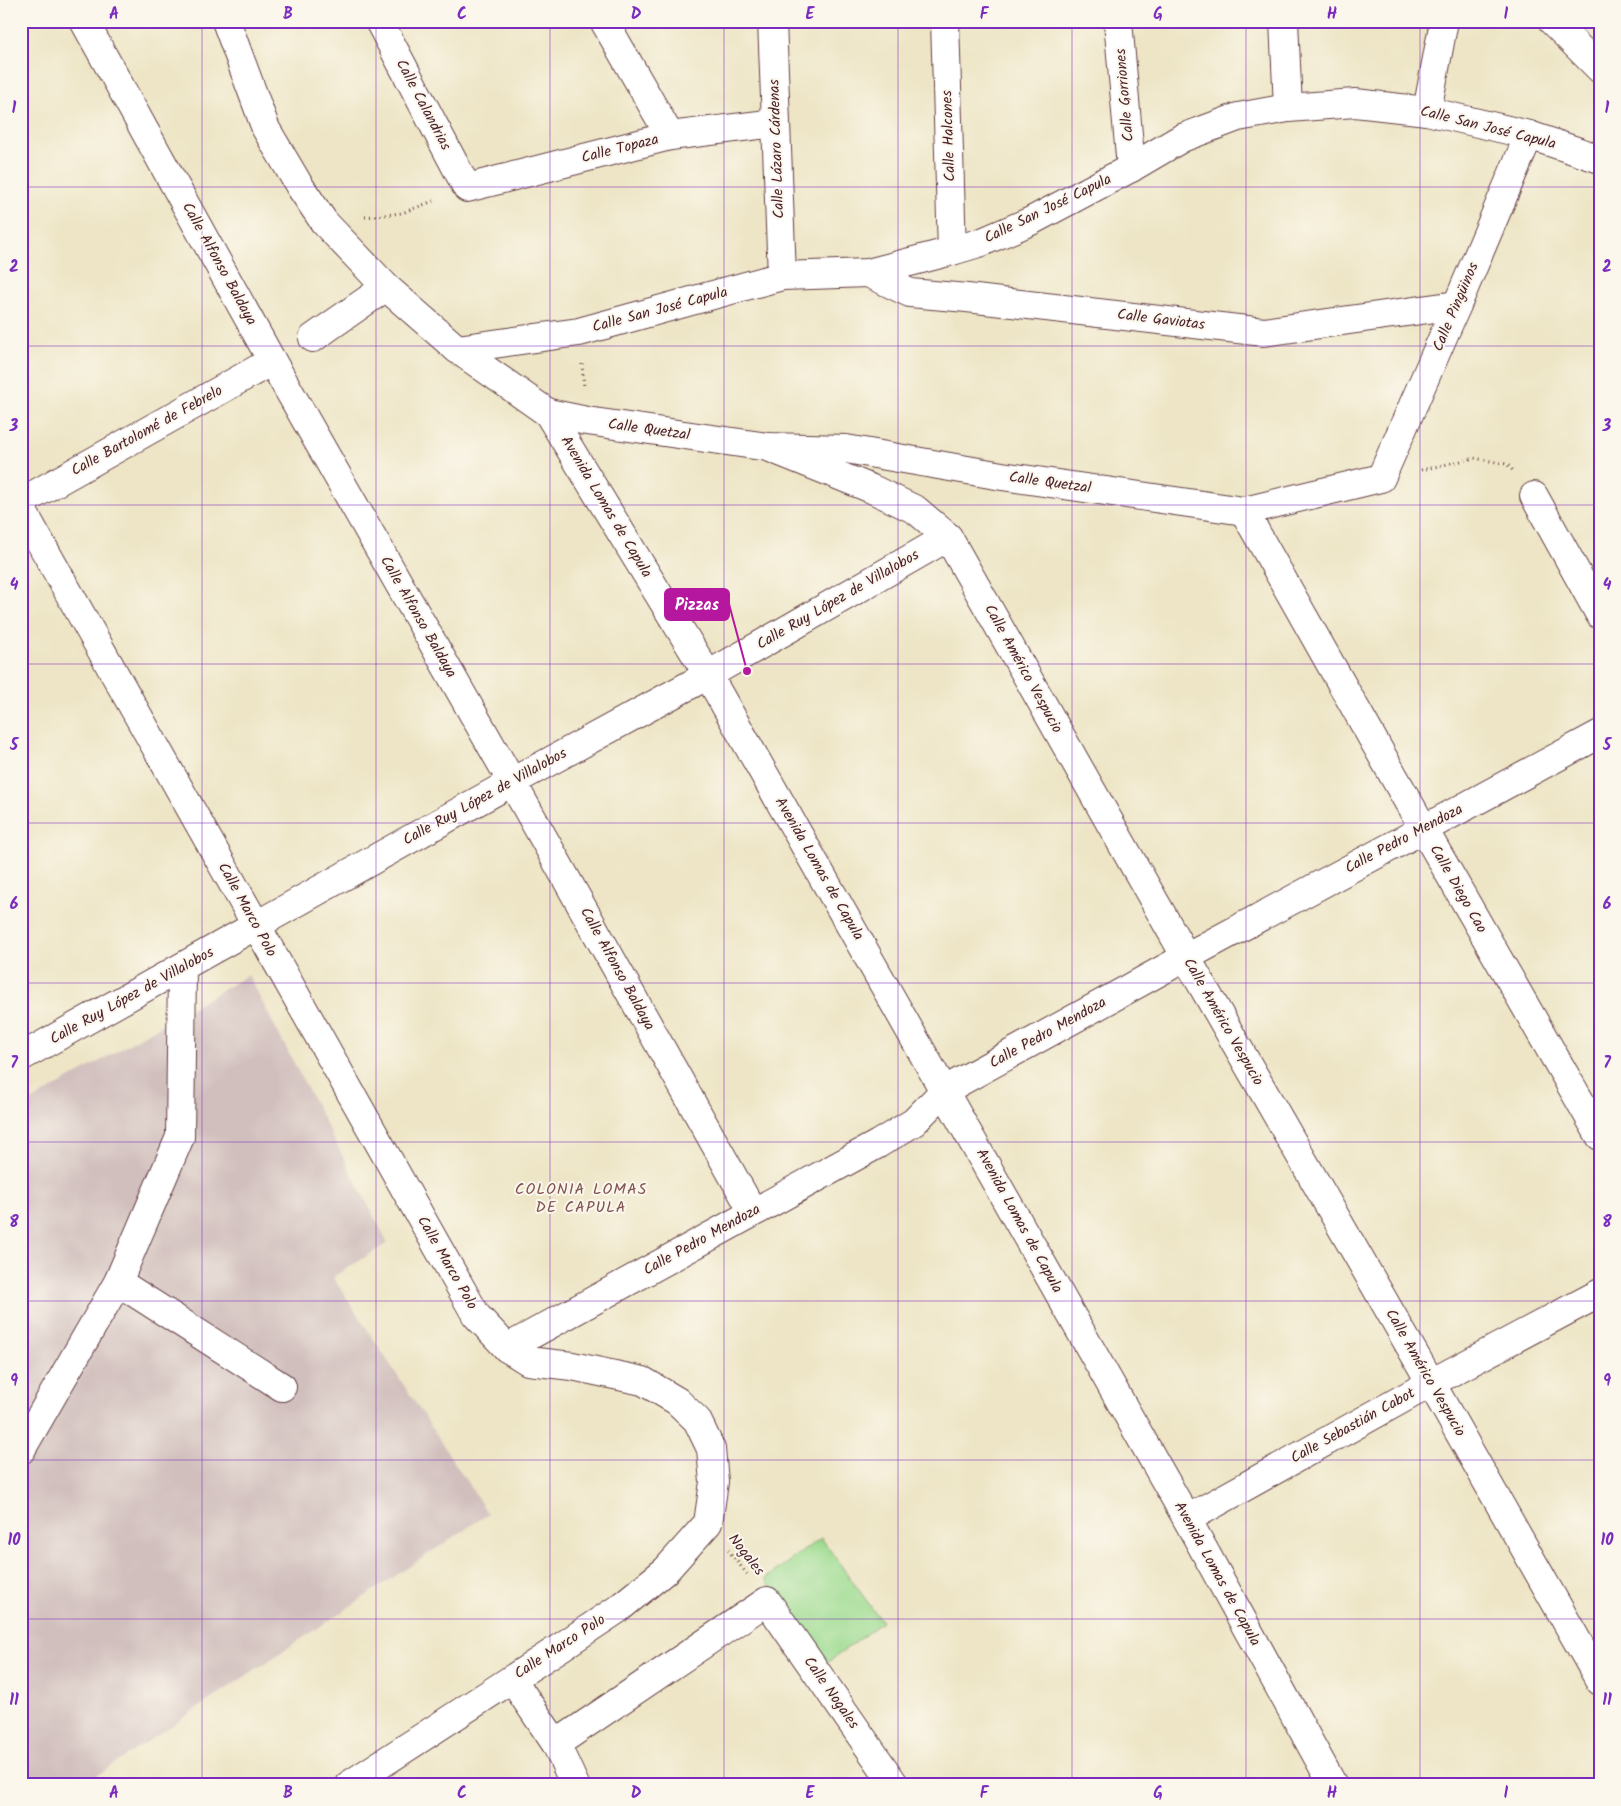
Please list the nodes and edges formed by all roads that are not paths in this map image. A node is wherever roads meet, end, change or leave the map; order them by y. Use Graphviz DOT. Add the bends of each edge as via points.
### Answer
graph roads {
  1 [pos="84,21"];
  2 [pos="226,21"];
  3 [pos="379,21"];
  4 [pos="604,21"];
  5 [pos="772,21"];
  6 [pos="946,21"];
  7 [pos="1118,21"];
  8 [pos="1284,21"];
  9 [pos="1444,21"];
  10 [pos="1552,21"];
  11 [pos="1600,69"];
  12 [pos="1288,108"];
  13 [pos="1427,110"];
  14 [pos="775,123"];
  15 [pos="1529,135"];
  16 [pos="670,136"];
  17 [pos="1600,160"];
  18 [pos="1131,168"];
  19 [pos="467,188"];
  20 [pos="952,252"];
  21 [pos="868,273"];
  22 [pos="782,276"];
  23 [pos="386,288"];
  24 [pos="1457,305"];
  25 [pos="313,338"];
  26 [pos="457,348"];
  27 [pos="272,361"];
  28 [pos="548,414"];
  29 [pos="768,447"];
  30 [pos="1381,478"];
  31 [pos="1534,496"];
  32 [pos="21,502"];
  33 [pos="21,508"];
  34 [pos="1244,511"];
  35 [pos="948,536"];
  36 [pos="1600,616"];
  37 [pos="708,675"];
  38 [pos="1600,734"];
  39 [pos="512,782"];
  40 [pos="1423,828"];
  41 [pos="256,926"];
  42 [pos="1186,957"];
  43 [pos="182,968"];
  44 [pos="21,1057"];
  45 [pos="945,1090"];
  46 [pos="1600,1136"];
  47 [pos="752,1212"];
  48 [pos="118,1282"];
  49 [pos="1600,1293"];
  50 [pos="507,1348"];
  51 [pos="1431,1383"];
  52 [pos="282,1387"];
  53 [pos="21,1450"];
  54 [pos="1187,1519"];
  55 [pos="512,1679"];
  56 [pos="1600,1681"];
  57 [pos="556,1744"];
  58 [pos="349,1785"];
  59 [pos="576,1785"];
  60 [pos="895,1785"];
  61 [pos="1334,1785"];
  1 -- 27 [label="street, Calle Alfonso Baldaya"];
  2 -- 23 [label="street, Avenida Lomas de Capula" via="266,129 299,185 324,222"];
  3 -- 19 [label="street, Calle Calandrias"];
  4 -- 16 [label="street"];
  5 -- 14 [label="street, Calle Lázaro Cárdenas"];
  6 -- 20 [label="street, Calle Halcones"];
  7 -- 18 [label="street, Calle Gorriones"];
  8 -- 12 [label="street"];
  9 -- 13 [label="street"];
  10 -- 11 [label="street"];
  12 -- 13 [label="street, Calle San José Capula" via="1355,103"];
  12 -- 18 [label="street, Calle San José Capula" via="1238,117 1190,135"];
  13 -- 15 [label="street, Calle San José Capula"];
  14 -- 16 [label="street, Calle Topaza"];
  14 -- 22 [label="street, Calle Lázaro Cárdenas"];
  15 -- 17 [label="street, Calle San José Capula"];
  15 -- 24 [label="street, Calle Pingüinos"];
  16 -- 19 [label="street, Calle Topaza"];
  18 -- 20 [label="street, Calle San José Capula" via="1031,221"];
  20 -- 21 [label="street, Calle San José Capula"];
  21 -- 22 [label="street, Calle San José Capula"];
  21 -- 24 [label="street, Calle Gaviotas" via="910,293 1264,332"];
  22 -- 26 [label="street, Calle San José Capula" via="579,332"];
  23 -- 25 [label="street"];
  23 -- 26 [label="street, Avenida Lomas de Capula"];
  24 -- 30 [label="street, Calle Pingüinos"];
  26 -- 28 [label="street, Avenida Lomas de Capula"];
  27 -- 32 [label="street, Calle Bartolomé de Febrelo"];
  27 -- 39 [label="street, Calle Alfonso Baldaya"];
  28 -- 29 [label="street, Calle Quetzal"];
  28 -- 37 [label="street, Avenida Lomas de Capula"];
  29 -- 34 [label="street, Calle Quetzal" via="846,449 1002,476"];
  29 -- 35 [label="street, Calle Américo Vespucio" via="916,510"];
  30 -- 34 [label="street, Calle Quetzal"];
  31 -- 36 [label="street"];
  33 -- 41 [label="street, Calle Marco Polo"];
  34 -- 40 [label="street, Calle Diego Cao"];
  35 -- 37 [label="street, Calle Ruy López de Villalobos"];
  35 -- 42 [label="street, Calle Américo Vespucio"];
  37 -- 39 [label="street, Calle Ruy López de Villalobos"];
  37 -- 45 [label="street, Avenida Lomas de Capula"];
  38 -- 40 [label="street, Calle Pedro Mendoza"];
  39 -- 41 [label="street, Calle Ruy López de Villalobos"];
  39 -- 47 [label="street, Calle Alfonso Baldaya"];
  40 -- 42 [label="street, Calle Pedro Mendoza"];
  40 -- 46 [label="street, Calle Diego Cao"];
  41 -- 43 [label="street, Calle Ruy López de Villalobos"];
  41 -- 50 [label="street, Calle Marco Polo" via="476,1315"];
  42 -- 45 [label="street, Calle Pedro Mendoza"];
  42 -- 51 [label="street, Calle Américo Vespucio"];
  43 -- 44 [label="street, Calle Ruy López de Villalobos"];
  43 -- 48 [label="street" via="180,1137"];
  45 -- 47 [label="street, Calle Pedro Mendoza" via="914,1122"];
  45 -- 54 [label="street, Avenida Lomas de Capula"];
  47 -- 50 [label="street, Calle Pedro Mendoza"];
  48 -- 52 [label="street"];
  48 -- 53 [label="street"];
  49 -- 51 [label="street, Calle Sebastián Cabot"];
  50 -- 55 [label="street, Calle Marco Polo" via="528,1361 572,1366 643,1381 677,1401 697,1420 710,1449 714,1482 708,1523 666,1570 618,1609"];
  51 -- 54 [label="street, Calle Sebastián Cabot"];
  51 -- 56 [label="street, Calle Américo Vespucio"];
  54 -- 61 [label="street, Avenida Lomas de Capula"];
  55 -- 57 [label="street"];
  55 -- 58 [label="street, Calle Marco Polo"];
  57 -- 59 [label="street"];
  57 -- 60 [label="street, Calle Nogales" via="767,1601"];
}
